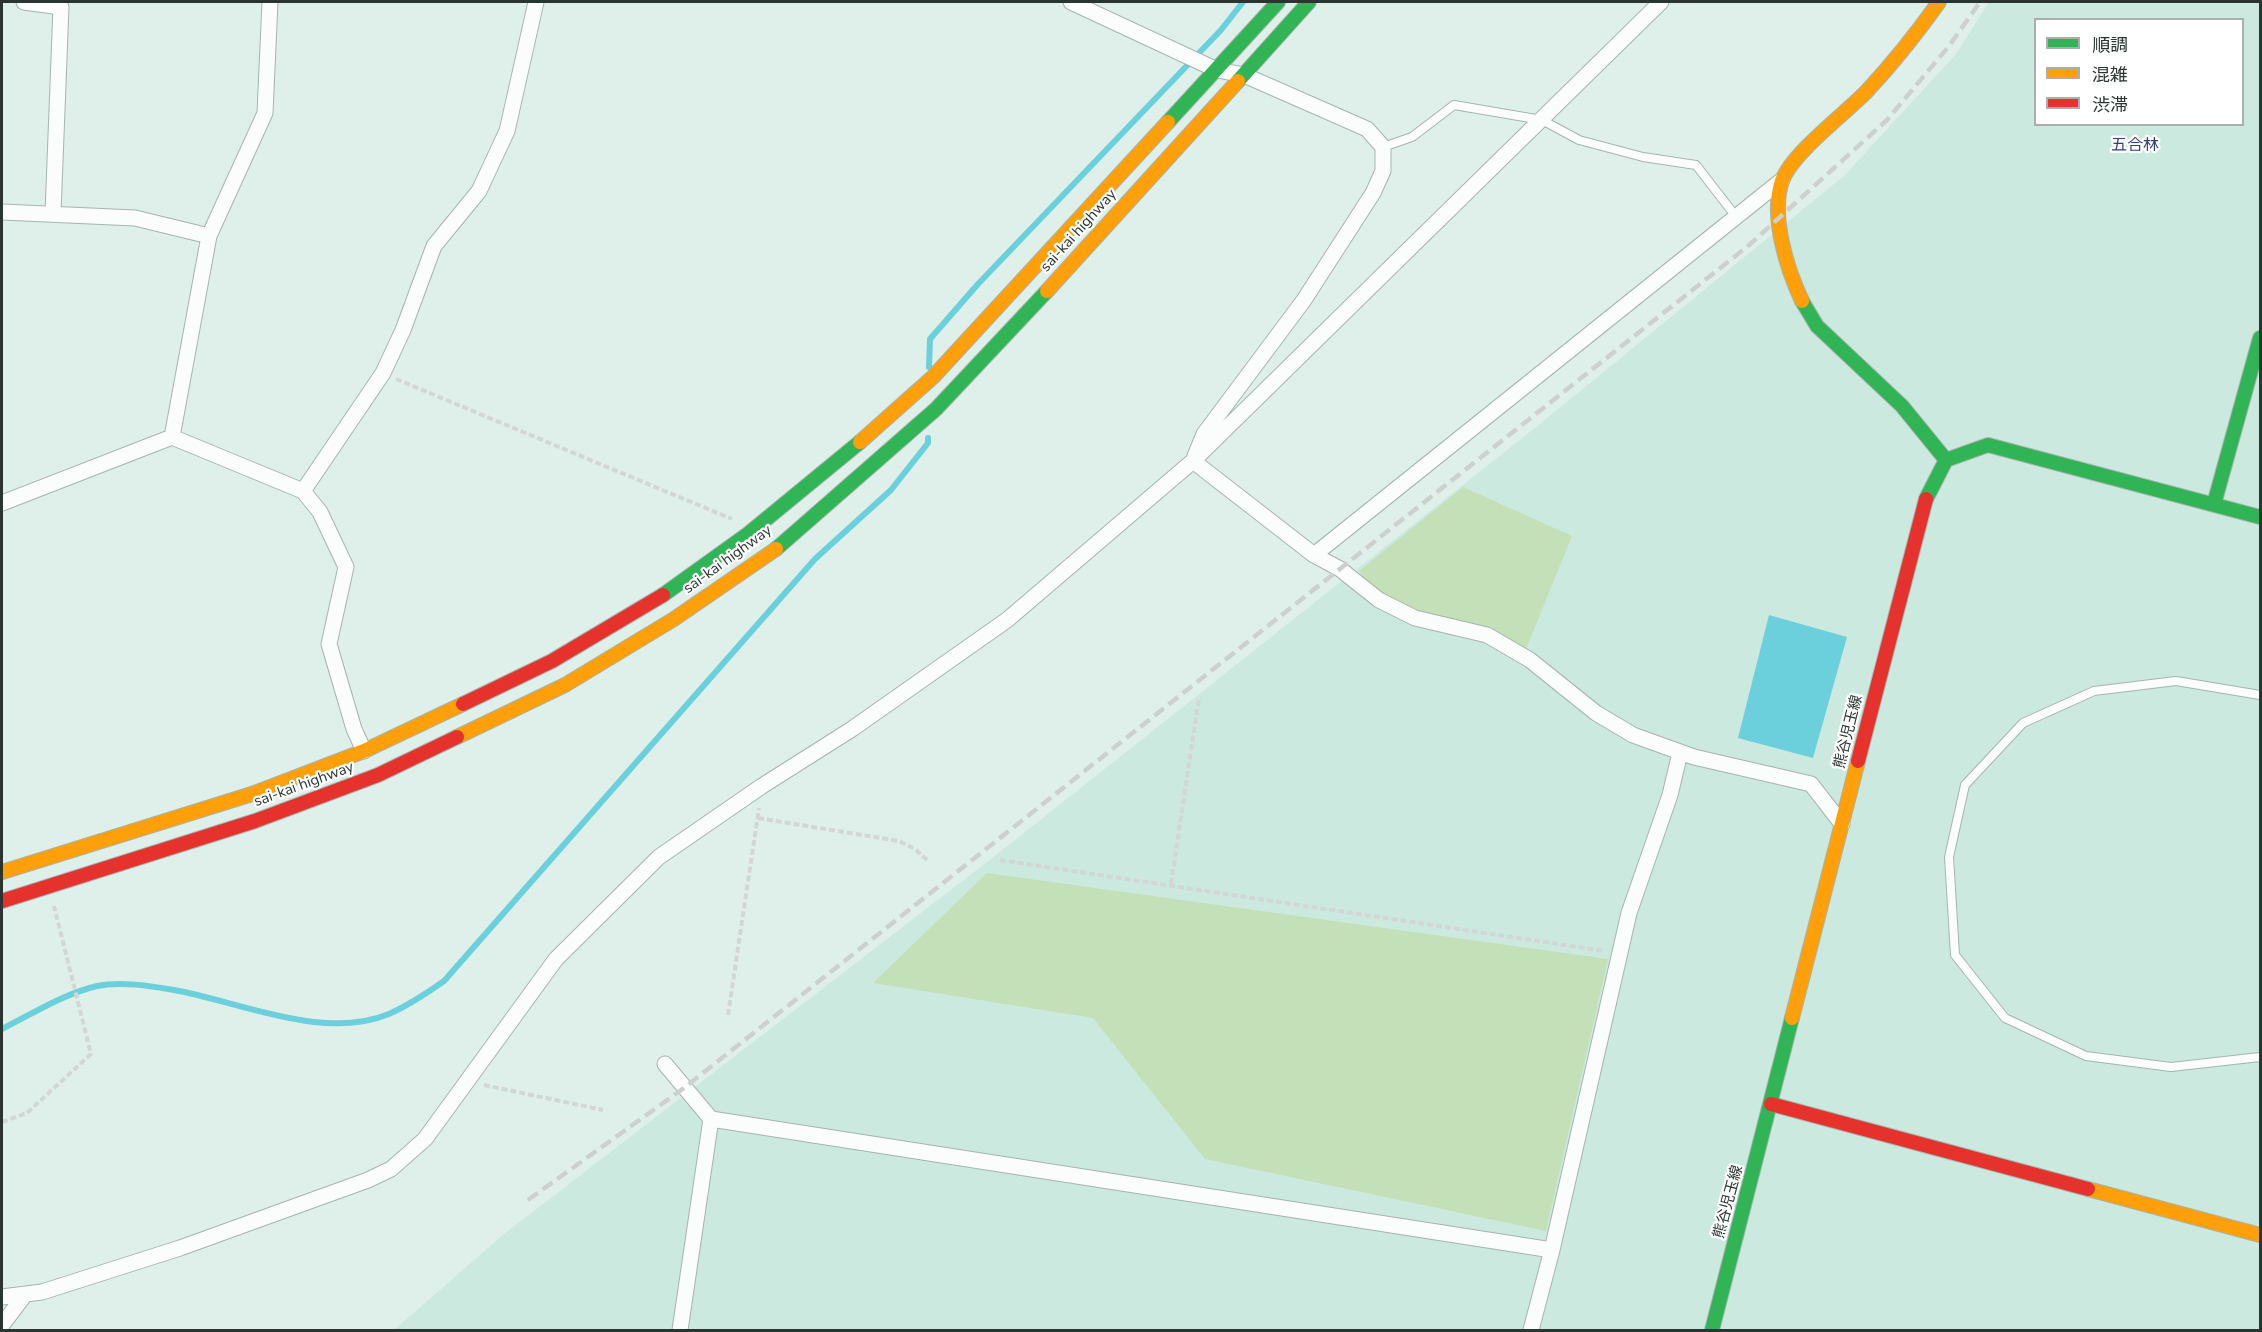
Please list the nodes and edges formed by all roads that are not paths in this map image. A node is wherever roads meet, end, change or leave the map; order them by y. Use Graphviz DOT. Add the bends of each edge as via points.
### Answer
graph roads {
  1 [pos="24,2"];
  2 [pos="270,2"];
  3 [pos="536,2"];
  4 [pos="1071,2"];
  5 [pos="1278,2"];
  6 [pos="1309,2"];
  7 [pos="1661,2"];
  8 [pos="1919,2"];
  9 [pos="1939,2"];
  10 [pos="1930,15"];
  11 [pos="1217,70"];
  12 [pos="1244,75"];
  13 [pos="1542,120"];
  14 [pos="1383,147"];
  15 [pos="1783,179"];
  16 [pos="2,212"];
  17 [pos="53,213"];
  18 [pos="1737,218"];
  19 [pos="209,236"];
  20 [pos="2260,338"];
  21 [pos="172,437"];
  22 [pos="1946,460"];
  23 [pos="1193,461"];
  24 [pos="303,491"];
  25 [pos="2,503"];
  26 [pos="2214,504"];
  27 [pos="2260,517"];
  28 [pos="1314,555"];
  29 [pos="2260,695"];
  30 [pos="364,751"];
  31 [pos="1680,753"];
  32 [pos="1842,824"];
  33 [pos="2,872"];
  34 [pos="2,901"];
  35 [pos="2260,1056"];
  36 [pos="665,1064"];
  37 [pos="1771,1104"];
  38 [pos="711,1119"];
  39 [pos="2260,1235"];
  40 [pos="1552,1250"];
  41 [pos="24,1296"];
  42 [pos="2,1297"];
  43 [pos="2,1325"];
  44 [pos="680,1330"];
  45 [pos="1530,1330"];
  46 [pos="1712,1330"];
  1 -- 17 [label="street" via="61,7"];
  2 -- 19 [label="street" via="265,113"];
  3 -- 24 [label="street" via="507,131 478,191 434,246 383,373"];
  4 -- 11 [label="street"];
  5 -- 11 [label="main road, sai-kai highway"];
  6 -- 12 [label="main road, sai-kai highway"];
  7 -- 13 [label="street"];
  8 -- 10 [label="street"];
  9 -- 10 [label="main road"];
  10 -- 15 [label="main road" via="1867,91"];
  11 -- 12 [label="street"];
  11 -- 30 [label="main road, sai-kai highway" via="933,377 748,534 660,597 552,662"];
  12 -- 14 [label="street" via="1367,129"];
  12 -- 34 [label="main road, sai-kai highway" via="936,409 774,550 674,619 565,685 378,775 255,820"];
  13 -- 14 [label="lane" via="1454,105 1412,137"];
  13 -- 18 [label="lane" via="1579,140 1643,157 1696,165"];
  13 -- 23 [label="street"];
  14 -- 23 [label="street" via="1383,171 1373,193 1304,300 1204,434"];
  15 -- 18 [label="street"];
  15 -- 22 [label="main road" via="1778,197 1789,269 1799,298 1816,324 1923,427"];
  16 -- 17 [label="street"];
  17 -- 19 [label="street" via="135,218"];
  18 -- 28 [label="street"];
  19 -- 21 [label="street"];
  20 -- 26 [label="main road"];
  21 -- 24 [label="street"];
  21 -- 25 [label="street"];
  22 -- 26 [label="main road" via="1988,445"];
  22 -- 32 [label="main road, 熊谷児玉線" via="1927,495"];
  23 -- 28 [label="street"];
  23 -- 41 [label="street" via="1007,620 659,857 564,952 425,1139 391,1169 180,1248"];
  24 -- 30 [label="street" via="320,512 346,567 329,644"];
  26 -- 27 [label="main road"];
  28 -- 31 [label="street" via="1340,569 1379,600 1415,618 1487,635 1530,660 1596,713 1633,735"];
  29 -- 35 [label="lane" via="2176,681 2094,691 2023,723 1965,785 1949,857 1955,955 2005,1018 2086,1056 2171,1067"];
  30 -- 33 [label="main road, sai-kai highway" via="252,794"];
  31 -- 32 [label="street" via="1811,784"];
  31 -- 40 [label="street" via="1670,795 1629,913"];
  32 -- 37 [label="main road, 熊谷児玉線"];
  36 -- 38 [label="street"];
  37 -- 39 [label="main road"];
  37 -- 46 [label="main road, 熊谷児玉線"];
  38 -- 40 [label="street"];
  38 -- 44 [label="street"];
  40 -- 45 [label="street"];
  41 -- 42 [label="street"];
  41 -- 43 [label="street"];
}
